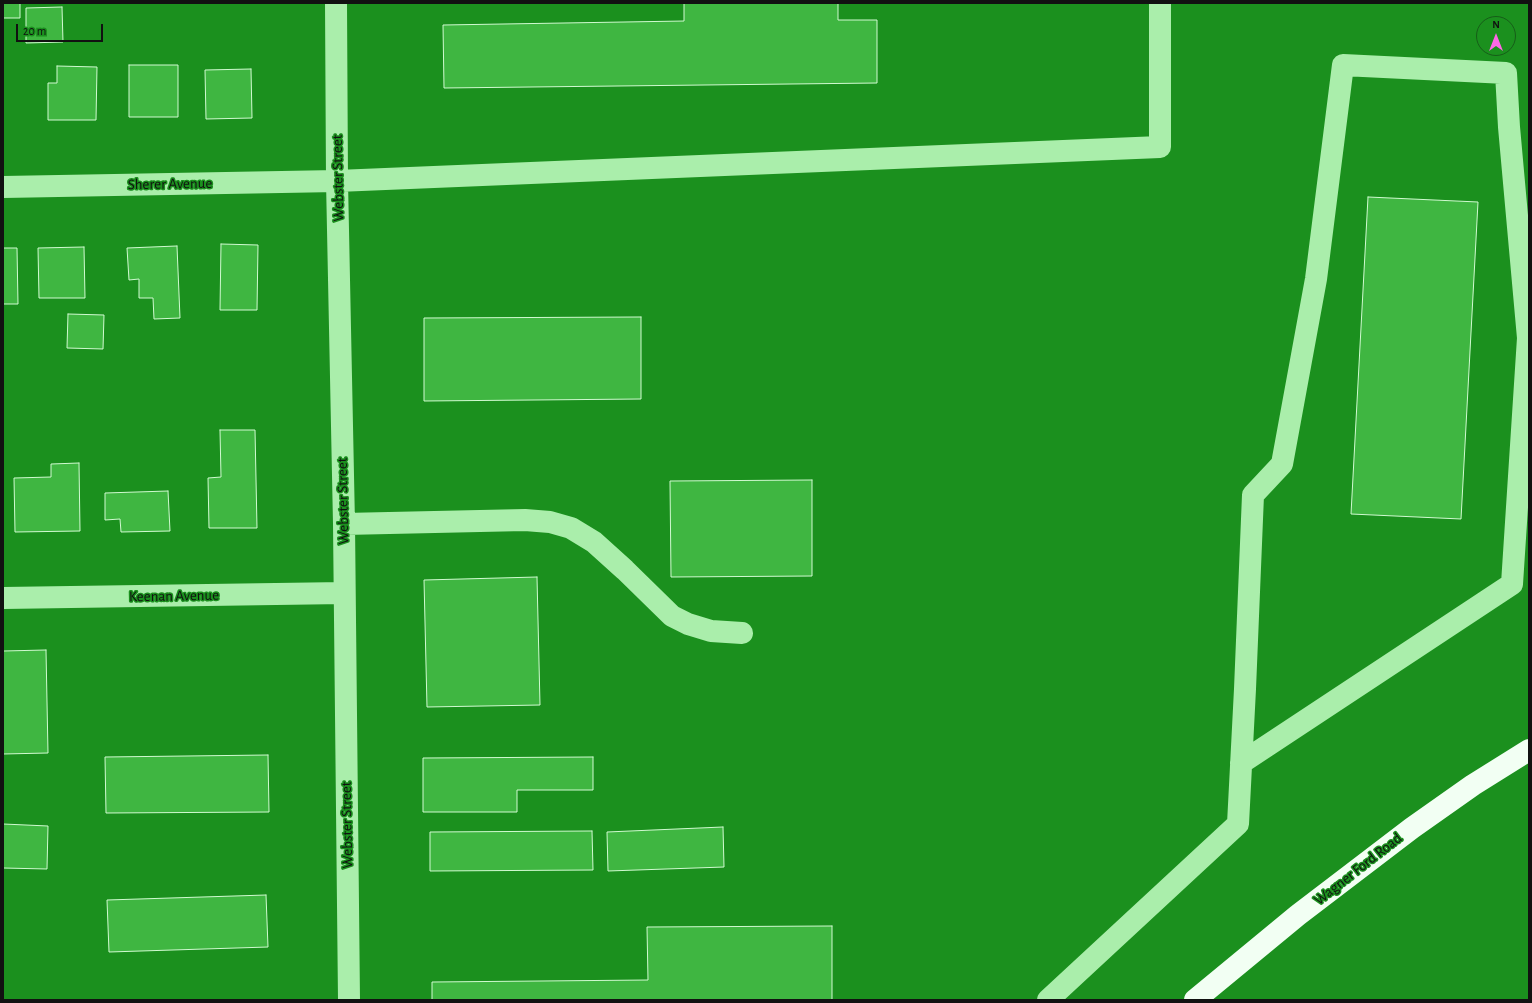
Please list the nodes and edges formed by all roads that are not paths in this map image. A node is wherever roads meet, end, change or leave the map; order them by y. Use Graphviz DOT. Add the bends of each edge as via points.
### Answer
graph roads {
  1 [pos="336,3"];
  2 [pos="1160,3"];
  3 [pos="337,181"];
  4 [pos="3,187"];
  5 [pos="344,524"];
  6 [pos="344,593"];
  7 [pos="3,598"];
  8 [pos="742,633"];
  9 [pos="1529,750"];
  10 [pos="1241,763"];
  11 [pos="349,1000"];
  12 [pos="1048,1000"];
  13 [pos="1195,1000"];
  1 -- 3 [label="street, Webster Street"];
  2 -- 3 [label="street, Sherer Avenue" via="1160,146"];
  3 -- 4 [label="street, Sherer Avenue"];
  3 -- 5 [label="street, Webster Street"];
  5 -- 6 [label="street, Webster Street"];
  5 -- 8 [label="street" via="525,520 550,522 571,528 594,542 672,616 711,631"];
  6 -- 7 [label="street, Keenan Avenue"];
  6 -- 11 [label="street, Webster Street"];
  9 -- 13 [label="main road, Wagner Ford Road" via="1412,828 1298,915"];
  10 -- 10 [label="street" via="1253,495 1282,464 1316,280 1343,65 1506,72 1528,338 1512,584"];
  10 -- 12 [label="street" via="1238,824"];
}
